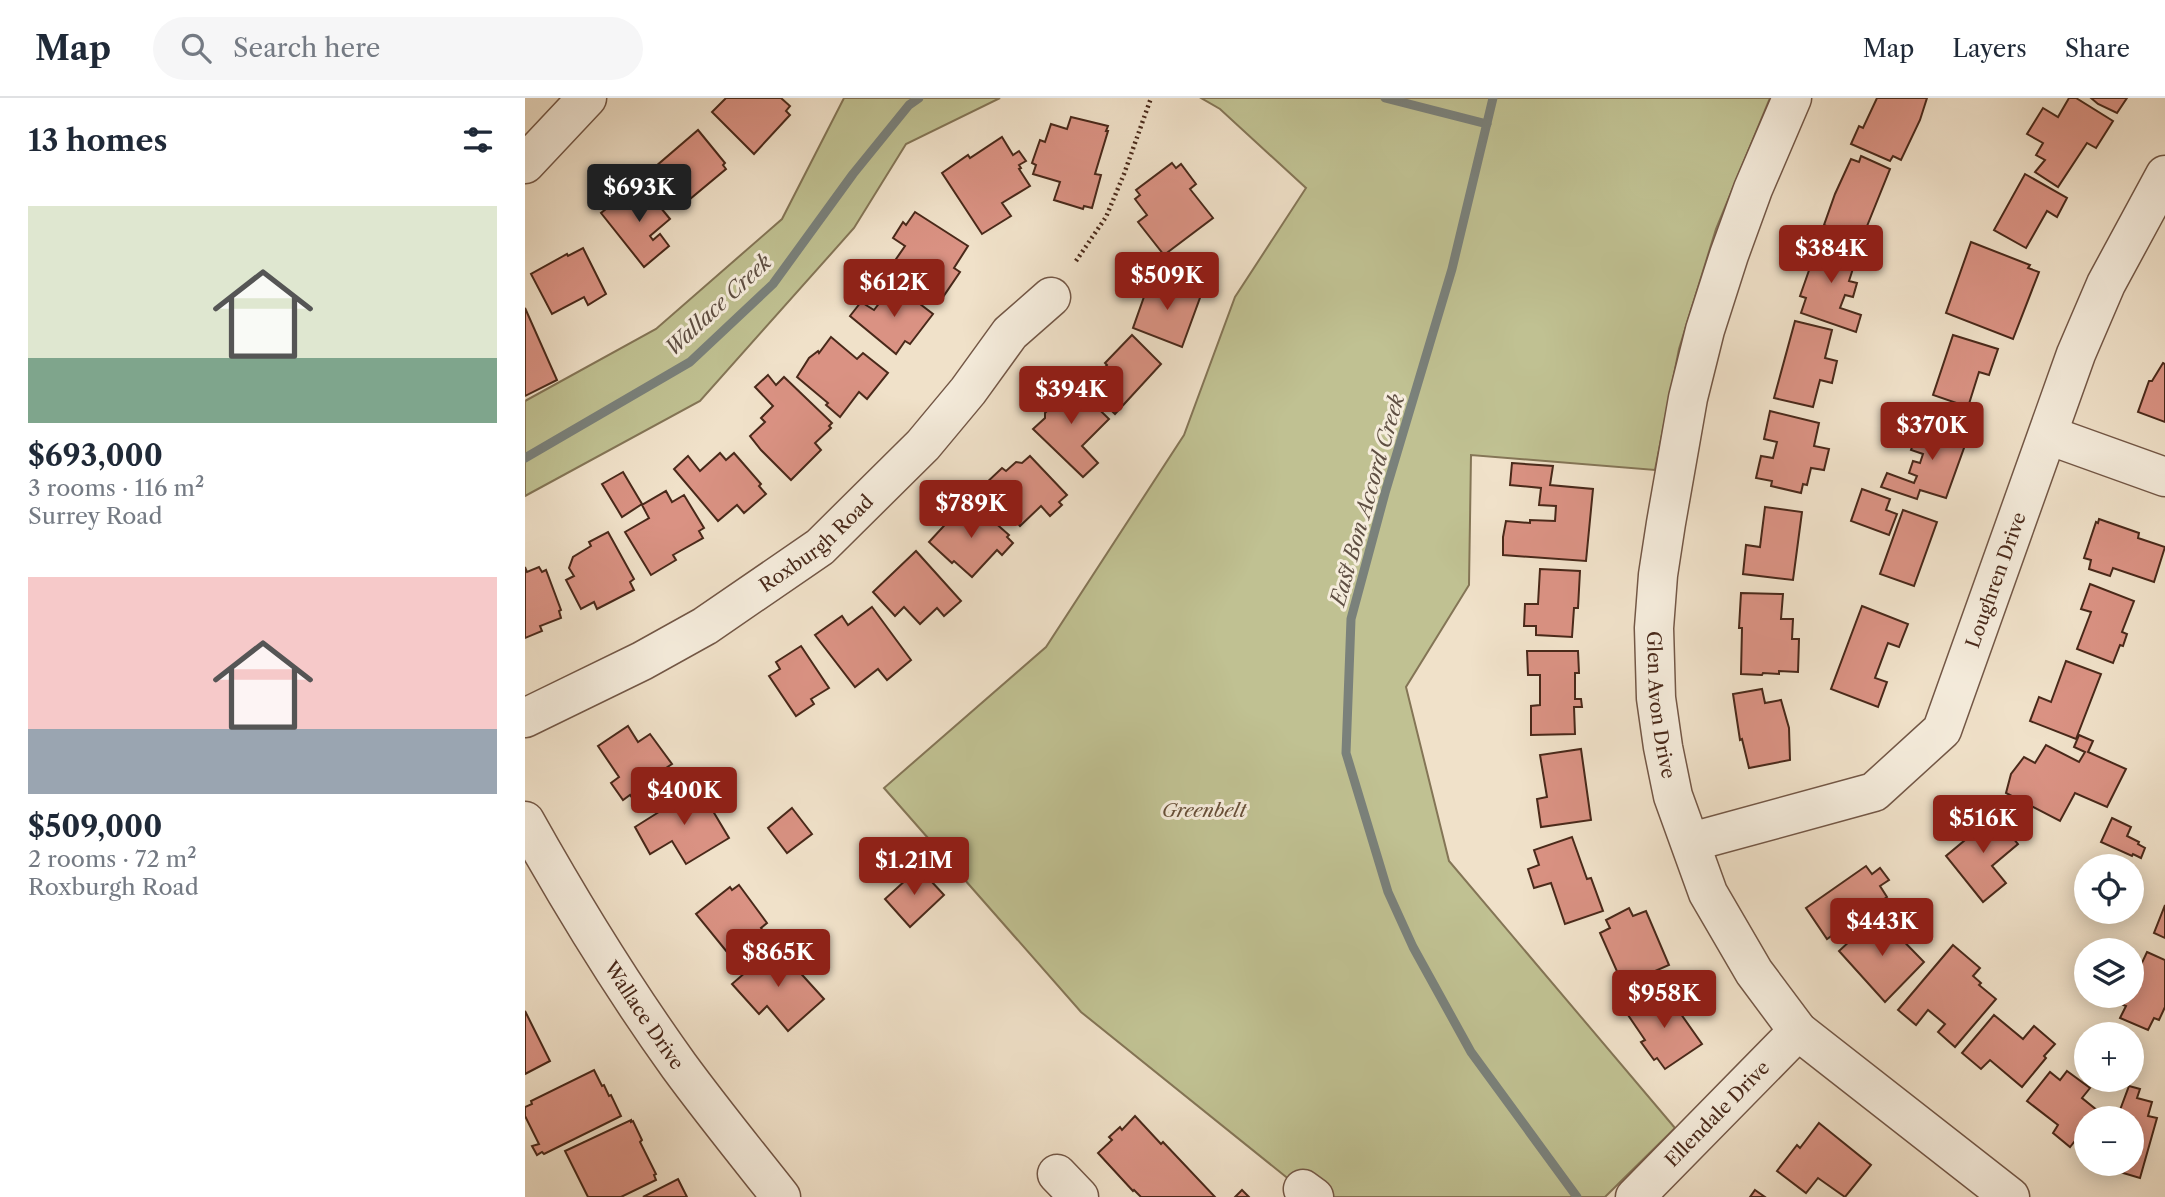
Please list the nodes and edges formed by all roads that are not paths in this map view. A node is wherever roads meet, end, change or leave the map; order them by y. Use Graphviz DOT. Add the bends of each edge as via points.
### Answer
graph roads {
  1 [pos="587,98"];
  2 [pos="1792,98"];
  3 [pos="525,164"];
  4 [pos="2165,176"];
  5 [pos="1051,297"];
  6 [pos="2048,435"];
  7 [pos="2165,477"];
  8 [pos="525,718"];
  9 [pos="525,821"];
  10 [pos="1691,842"];
  11 [pos="1798,1031"];
  12 [pos="781,1197"];
  13 [pos="1635,1197"];
  14 [pos="2010,1197"];
  1 -- 3 [label="street"];
  2 -- 10 [label="street, Glen Avon Drive" via="1753,189 1705,330 1673,476 1658,575 1656,698 1673,796"];
  4 -- 6 [label="street, Loughren Drive" via="2106,284"];
  5 -- 8 [label="street, Roxburgh Road" via="1010,333 923,445 820,547 705,626"];
  6 -- 7 [label="street"];
  6 -- 10 [label="street, Loughren Drive" via="1942,730 1874,792"];
  9 -- 12 [label="street, Wallace Drive" via="622,983"];
  10 -- 11 [label="street, Glen Avon Drive" via="1708,893 1754,972"];
  11 -- 13 [label="street, Ellendale Drive"];
  11 -- 14 [label="street, Glen Avon Drive"];
}
